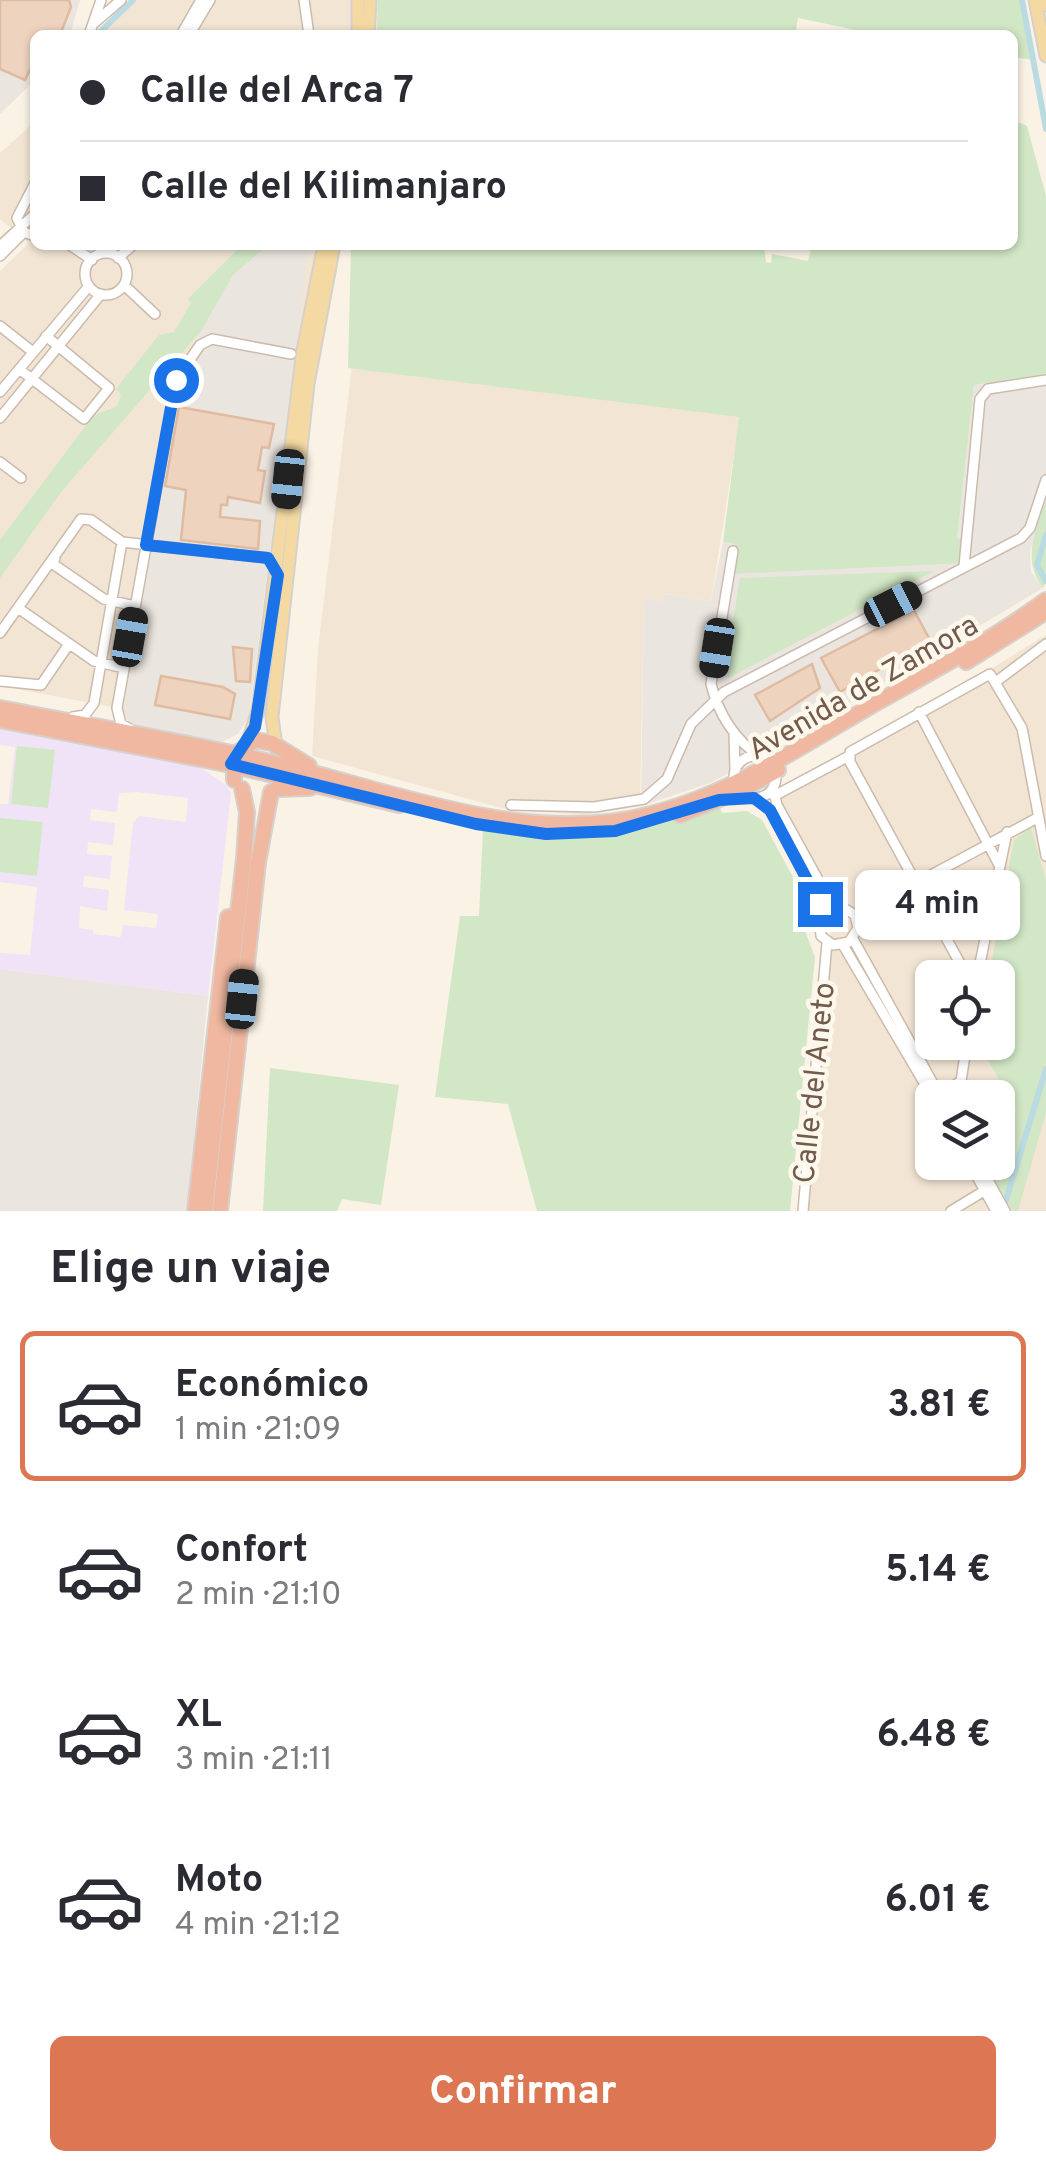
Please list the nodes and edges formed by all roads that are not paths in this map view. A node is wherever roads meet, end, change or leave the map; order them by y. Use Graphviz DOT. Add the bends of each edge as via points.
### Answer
graph roads {
  1 [pos="101,0"];
  2 [pos="122,0"];
  3 [pos="200,0"];
  4 [pos="210,0"];
  5 [pos="304,0"];
  6 [pos="358,0"];
  7 [pos="368,0"];
  8 [pos="1035,0"];
  9 [pos="91,30"];
  10 [pos="184,30"];
  11 [pos="192,30"];
  12 [pos="308,30"];
  13 [pos="358,30"];
  14 [pos="367,30"];
  15 [pos="1046,56"];
  16 [pos="30,196"];
  17 [pos="26,231"];
  18 [pos="0,246"];
  19 [pos="76,250"];
  20 [pos="323,250"];
  21 [pos="333,250"];
  22 [pos="125,254"];
  23 [pos="0,256"];
  24 [pos="88,260"];
  25 [pos="89,286"];
  26 [pos="124,289"];
  27 [pos="101,294"];
  28 [pos="154,314"];
  29 [pos="0,326"];
  30 [pos="46,336"];
  31 [pos="59,346"];
  32 [pos="33,352"];
  33 [pos="291,354"];
  34 [pos="20,369"];
  35 [pos="32,379"];
  36 [pos="1046,380"];
  37 [pos="0,392"];
  38 [pos="0,418"];
  39 [pos="0,462"];
  40 [pos="20,478"];
  41 [pos="1046,480"];
  42 [pos="282,535"];
  43 [pos="122,542"];
  44 [pos="146,545"];
  45 [pos="58,551"];
  46 [pos="733,551"];
  47 [pos="268,558"];
  48 [pos="964,566"];
  49 [pos="278,575"];
  50 [pos="112,600"];
  51 [pos="1046,600"];
  52 [pos="136,606"];
  53 [pos="18,608"];
  54 [pos="1046,616"];
  55 [pos="0,633"];
  56 [pos="69,644"];
  57 [pos="1046,644"];
  58 [pos="101,662"];
  59 [pos="124,668"];
  60 [pos="0,681"];
  61 [pos="997,681"];
  62 [pos="716,703"];
  63 [pos="0,707"];
  64 [pos="919,712"];
  65 [pos="0,720"];
  66 [pos="734,732"];
  67 [pos="161,739"];
  68 [pos="248,742"];
  69 [pos="279,748"];
  70 [pos="850,754"];
  71 [pos="793,756"];
  72 [pos="235,772"];
  73 [pos="771,773"];
  74 [pos="280,781"];
  75 [pos="741,785"];
  76 [pos="391,798"];
  77 [pos="511,805"];
  78 [pos="1039,817"];
  79 [pos="1007,832"];
  80 [pos="988,842"];
  81 [pos="1046,856"];
  82 [pos="244,858"];
  83 [pos="999,865"];
  84 [pos="916,882"];
  85 [pos="834,905"];
  86 [pos="822,912"];
  87 [pos="858,913"];
  88 [pos="853,939"];
  89 [pos="833,947"];
  90 [pos="959,960"];
  91 [pos="980,960"];
  92 [pos="926,1080"];
  93 [pos="929,1080"];
  94 [pos="978,1180"];
  95 [pos="988,1180"];
  96 [pos="984,1191"];
  97 [pos="999,1210"];
  98 [pos="195,1211"];
  99 [pos="205,1211"];
  100 [pos="220,1211"];
  101 [pos="803,1211"];
  102 [pos="952,1211"];
  1 -- 9 [label="street"];
  2 -- 9 [label="street"];
  3 -- 10 [label="street"];
  4 -- 11 [label="street"];
  5 -- 12 [label="street"];
  6 -- 13 [label="main road"];
  7 -- 14 [label="main road"];
  8 -- 15 [label="main road"];
  16 -- 17 [label="street" via="18,210"];
  17 -- 18 [label="street"];
  17 -- 23 [label="street"];
  19 -- 24 [label="street"];
  20 -- 42 [label="main road" via="303,350"];
  21 -- 69 [label="main road" via="308,384 272,718"];
  22 -- 24 [label="street"];
  22 -- 26 [label="street"];
  24 -- 25 [label="street"];
  25 -- 27 [label="street"];
  25 -- 30 [label="street"];
  26 -- 27 [label="street"];
  26 -- 28 [label="street"];
  27 -- 31 [label="street"];
  29 -- 32 [label="street"];
  30 -- 31 [label="street"];
  30 -- 32 [label="street"];
  31 -- 35 [label="street"];
  31 -- 35 [label="street" via="110,388 84,419"];
  32 -- 34 [label="street"];
  33 -- 44 [label="street" via="212,339 200,345 176,380"];
  34 -- 35 [label="street"];
  34 -- 37 [label="street"];
  35 -- 38 [label="street"];
  36 -- 48 [label="street" via="984,392"];
  39 -- 40 [label="street"];
  41 -- 48 [label="street" via="1021,538"];
  42 -- 47 [label="street"];
  42 -- 49 [label="main road"];
  43 -- 44 [label="street"];
  43 -- 45 [label="street" via="86,518"];
  43 -- 50 [label="street"];
  44 -- 47 [label="street"];
  44 -- 52 [label="street"];
  45 -- 50 [label="street" via="53,564"];
  45 -- 53 [label="street"];
  46 -- 62 [label="street" via="711,684"];
  47 -- 49 [label="street"];
  48 -- 62 [label="street" via="724,692"];
  49 -- 68 [label="main road" via="258,716"];
  50 -- 52 [label="street"];
  50 -- 58 [label="street"];
  51 -- 71 [label="highway, Avenida de Zamora"];
  52 -- 59 [label="street"];
  53 -- 55 [label="street"];
  53 -- 56 [label="street"];
  54 -- 71 [label="highway, Avenida de Zamora"];
  56 -- 58 [label="street"];
  56 -- 60 [label="street" via="41,686"];
  57 -- 61 [label="street"];
  58 -- 59 [label="street"];
  58 -- 63 [label="street" via="86,716"];
  59 -- 67 [label="street" via="117,708 122,724"];
  61 -- 64 [label="street" via="982,676"];
  61 -- 78 [label="street" via="1022,728"];
  62 -- 66 [label="street"];
  62 -- 77 [label="street" via="692,724 666,779 644,799 594,807"];
  63 -- 67 [label="highway, Avenida de Zamora"];
  64 -- 70 [label="street"];
  64 -- 80 [label="street"];
  65 -- 72 [label="highway" via="202,759"];
  66 -- 73 [label="street"];
  66 -- 75 [label="street"];
  67 -- 72 [label="highway, Avenida de Zamora"];
  68 -- 69 [label="highway"];
  68 -- 72 [label="highway"];
  69 -- 74 [label="highway"];
  69 -- 76 [label="highway" via="310,766 361,779"];
  70 -- 73 [label="street"];
  70 -- 84 [label="street"];
  71 -- 73 [label="highway"];
  71 -- 73 [label="highway"];
  72 -- 74 [label="highway, Avenida de Zamora"];
  72 -- 74 [label="highway" via="253,794"];
  72 -- 82 [label="highway" via="247,812"];
  73 -- 75 [label="highway, Avenida de Zamora"];
  73 -- 75 [label="street" via="745,759"];
  73 -- 85 [label="street"];
  74 -- 76 [label="highway, Avenida de Zamora"];
  74 -- 100 [label="highway" via="258,863"];
  75 -- 76 [label="highway, Avenida de Zamora" via="615,831 546,834 476,824"];
  75 -- 86 [label="street" via="770,810"];
  78 -- 79 [label="street"];
  78 -- 81 [label="street"];
  79 -- 80 [label="street"];
  79 -- 83 [label="street"];
  80 -- 83 [label="street"];
  80 -- 84 [label="street"];
  82 -- 98 [label="highway" via="225,937"];
  82 -- 99 [label="highway"];
  83 -- 91 [label="street"];
  84 -- 87 [label="street"];
  84 -- 90 [label="street"];
  85 -- 86 [label="street"];
  85 -- 87 [label="street"];
  86 -- 89 [label="street" via="818,929"];
  87 -- 88 [label="street"];
  88 -- 89 [label="street"];
  88 -- 93 [label="street"];
  89 -- 92 [label="street"];
  89 -- 101 [label="street, Calle del Aneto"];
  94 -- 96 [label="street"];
  95 -- 97 [label="street"];
  96 -- 97 [label="street"];
  96 -- 102 [label="street"];
}
